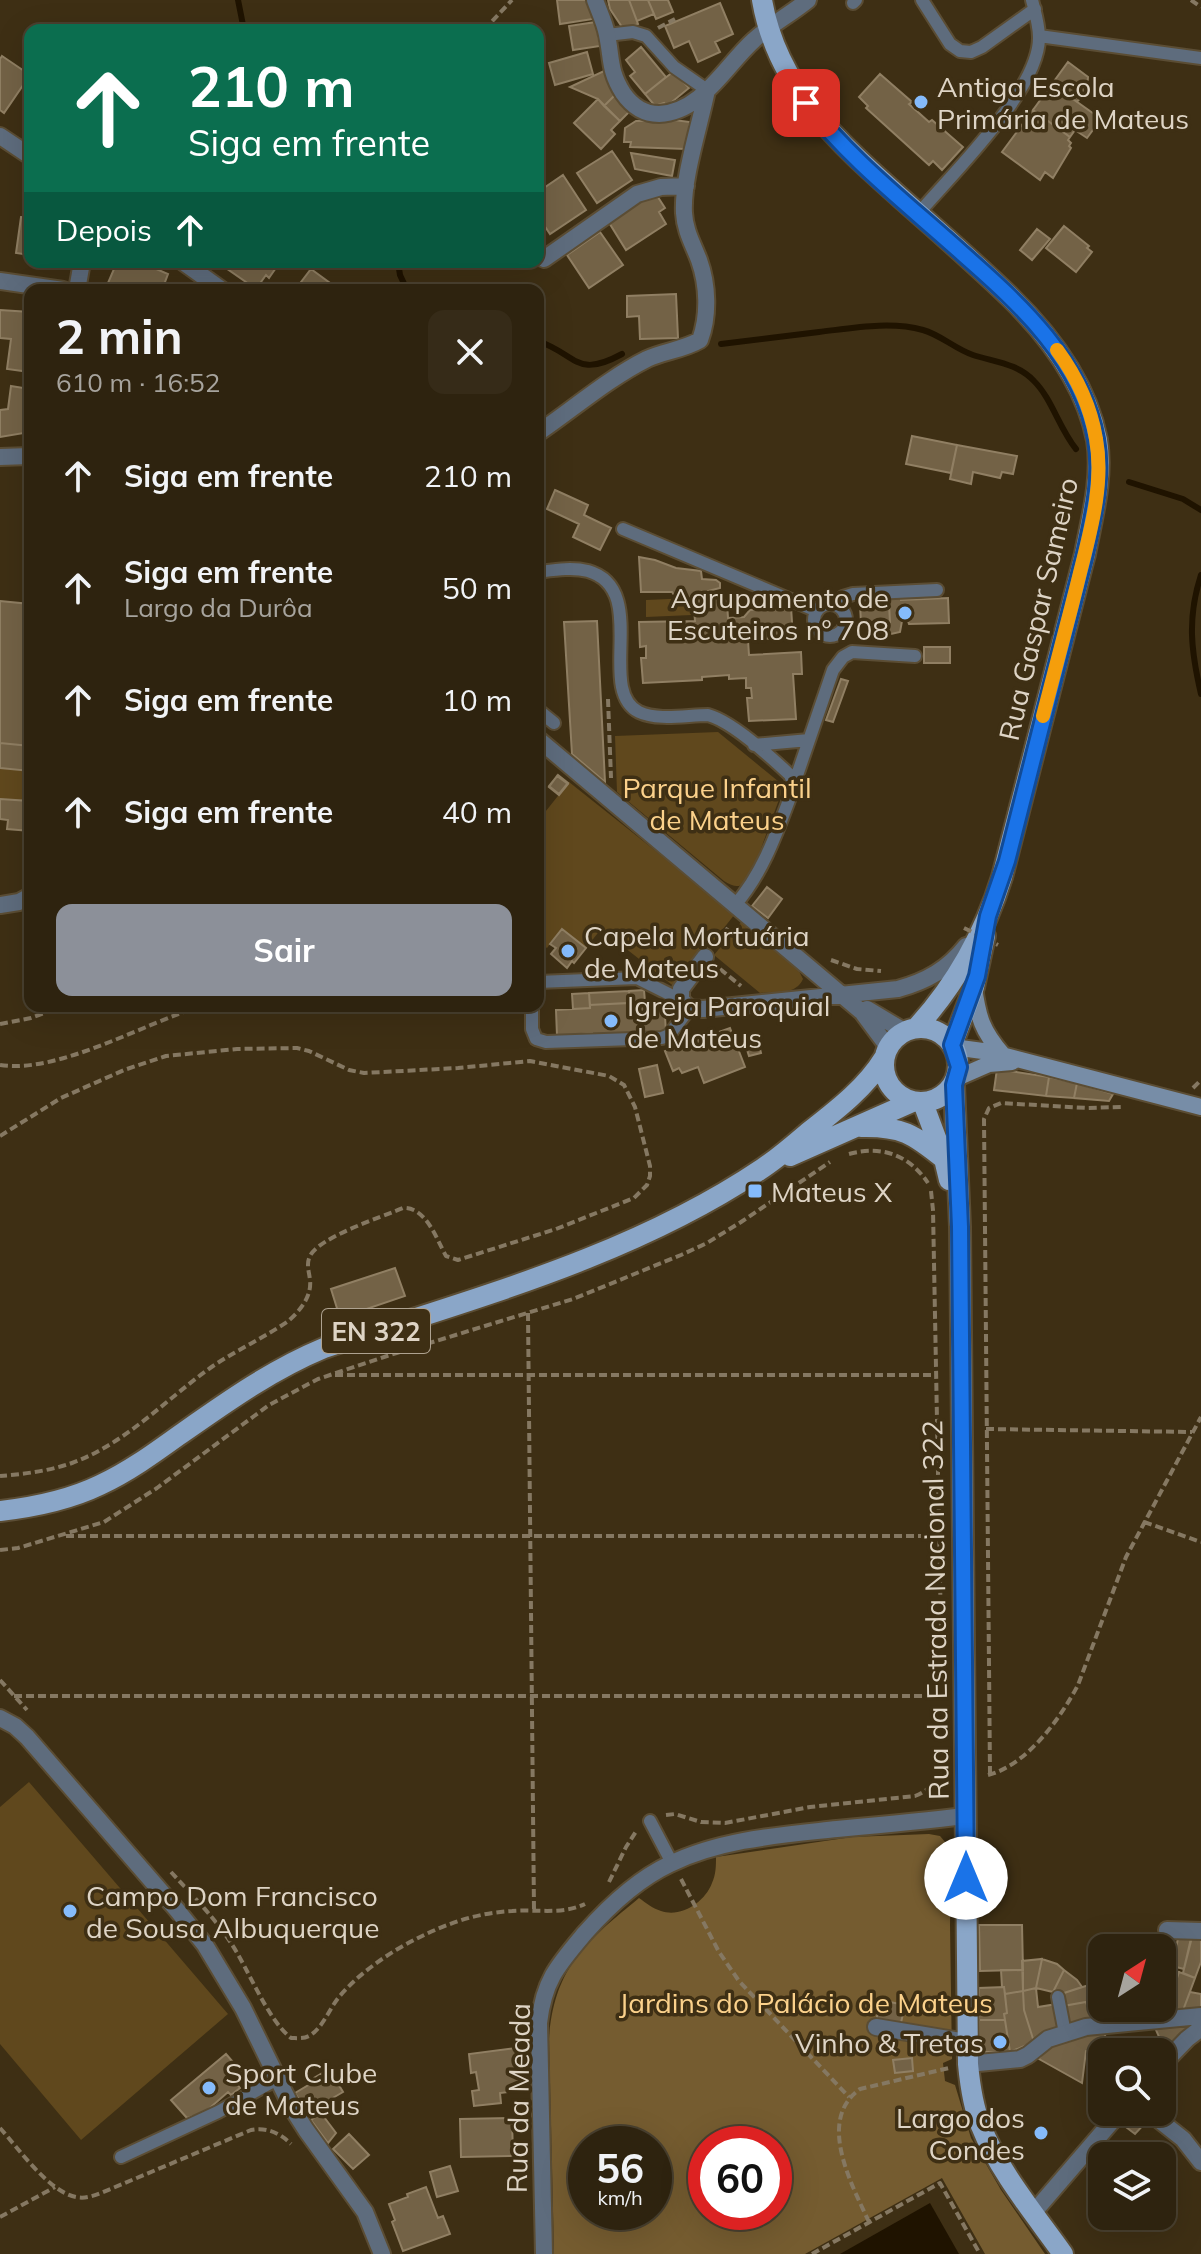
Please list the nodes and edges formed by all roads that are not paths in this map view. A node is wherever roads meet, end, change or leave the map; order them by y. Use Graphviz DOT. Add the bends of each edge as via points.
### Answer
graph roads {
  1 [pos="595,0"];
  2 [pos="762,0"];
  3 [pos="808,0"];
  4 [pos="922,0"];
  5 [pos="1034,5"];
  6 [pos="769,28"];
  7 [pos="607,35"];
  8 [pos="1039,36"];
  9 [pos="1201,58"];
  10 [pos="707,90"];
  11 [pos="0,136"];
  12 [pos="24,152"];
  13 [pos="686,186"];
  14 [pos="918,214"];
  15 [pos="544,259"];
  16 [pos="191,268"];
  17 [pos="0,281"];
  18 [pos="24,284"];
  19 [pos="214,284"];
  20 [pos="544,429"];
  21 [pos="24,456"];
  22 [pos="0,457"];
  23 [pos="623,529"];
  24 [pos="544,572"];
  25 [pos="937,590"];
  26 [pos="835,604"];
  27 [pos="817,611"];
  28 [pos="834,635"];
  29 [pos="915,656"];
  30 [pos="843,657"];
  31 [pos="544,715"];
  32 [pos="554,723"];
  33 [pos="809,740"];
  34 [pos="544,744"];
  35 [pos="754,745"];
  36 [pos="793,787"];
  37 [pos="24,899"];
  38 [pos="0,905"];
  39 [pos="738,908"];
  40 [pos="988,916"];
  41 [pos="705,957"];
  42 [pos="544,982"];
  43 [pos="974,987"];
  44 [pos="841,994"];
  45 [pos="686,1004"];
  46 [pos="532,1012"];
  47 [pos="910,1030"];
  48 [pos="953,1046"];
  49 [pos="886,1053"];
  50 [pos="1004,1056"];
  51 [pos="1035,1064"];
  52 [pos="955,1081"];
  53 [pos="918,1102"];
  54 [pos="1201,1107"];
  55 [pos="855,1127"];
  56 [pos="944,1159"];
  57 [pos="764,1167"];
  58 [pos="960,1227"];
  59 [pos="0,1511"];
  60 [pos="0,1718"];
  61 [pos="965,1816"];
  62 [pos="650,1821"];
  63 [pos="672,1863"];
  64 [pos="1167,1930"];
  65 [pos="1201,1931"];
  66 [pos="1058,1997"];
  67 [pos="1201,2016"];
  68 [pos="876,2027"];
  69 [pos="1201,2028"];
  70 [pos="1065,2033"];
  71 [pos="967,2042"];
  72 [pos="1176,2050"];
  73 [pos="968,2064"];
  74 [pos="279,2078"];
  75 [pos="1108,2126"];
  76 [pos="1167,2126"];
  77 [pos="121,2157"];
  78 [pos="1201,2162"];
  79 [pos="1034,2212"];
  80 [pos="382,2254"];
  81 [pos="544,2254"];
  82 [pos="1063,2254"];
  1 -- 7 [label="street"];
  2 -- 6 [label="main road, Rua Gaspar Sameiro"];
  3 -- 6 [label="street"];
  4 -- 5 [label="lane" via="950,44 971,52"];
  5 -- 8 [label="lane"];
  6 -- 10 [label="street"];
  6 -- 14 [label="main road, Rua Gaspar Sameiro" via="792,80 823,125"];
  7 -- 10 [label="lane" via="646,36 674,67"];
  7 -- 10 [label="street" via="618,84 641,110 675,111"];
  8 -- 9 [label="lane"];
  8 -- 14 [label="lane" via="1031,70 1011,105"];
  10 -- 13 [label="street"];
  11 -- 12 [label="street"];
  13 -- 15 [label="street" via="637,194"];
  13 -- 20 [label="street" via="686,227 705,290 700,340 636,366"];
  14 -- 40 [label="main road, Rua Gaspar Sameiro" via="1030,317 1077,382 1097,441 1099,469 1085,554 1007,861"];
  16 -- 19 [label="street"];
  17 -- 18 [label="street"];
  21 -- 22 [label="street"];
  23 -- 27 [label="lane"];
  24 -- 35 [label="lane" via="587,571 613,588 623,691 631,706 660,716 716,717"];
  25 -- 26 [label="lane" via="853,594"];
  26 -- 27 [label="lane"];
  26 -- 28 [label="lane" via="846,620"];
  27 -- 28 [label="lane" via="819,631"];
  28 -- 30 [label="lane"];
  29 -- 30 [label="lane" via="857,651"];
  30 -- 33 [label="lane" via="833,670"];
  31 -- 32 [label="lane"];
  33 -- 35 [label="lane"];
  33 -- 36 [label="lane"];
  34 -- 39 [label="street"];
  35 -- 36 [label="lane" via="790,775"];
  36 -- 39 [label="lane" via="767,855"];
  37 -- 38 [label="street"];
  39 -- 44 [label="street"];
  40 -- 43 [label="main road"];
  40 -- 44 [label="street" via="957,958 932,976 898,989"];
  40 -- 47 [label="main road" via="945,992"];
  41 -- 45 [label="street" via="681,989"];
  42 -- 45 [label="lane" via="637,978"];
  43 -- 48 [label="main road"];
  43 -- 50 [label="main road" via="981,1025"];
  44 -- 45 [label="street" via="703,1009"];
  44 -- 47 [label="street"];
  44 -- 49 [label="street" via="862,1012"];
  45 -- 46 [label="lane" via="662,1038 546,1042 534,1036"];
  47 -- 48 [label="main road" via="937,1031"];
  47 -- 49 [label="main road, EN 322" via="895,1038"];
  48 -- 50 [label="main road"];
  48 -- 52 [label="main road" via="959,1067"];
  49 -- 53 [label="main road" via="886,1080 893,1090"];
  49 -- 57 [label="main road, EN 322" via="857,1090"];
  50 -- 51 [label="main road"];
  51 -- 52 [label="main road" via="996,1062"];
  51 -- 54 [label="main road"];
  52 -- 53 [label="main road, EN 322" via="946,1094"];
  52 -- 58 [label="main road"];
  53 -- 55 [label="main road, EN 322"];
  53 -- 56 [label="main road"];
  55 -- 56 [label="main road" via="901,1130"];
  55 -- 57 [label="main road, EN 322"];
  56 -- 58 [label="main road"];
  57 -- 59 [label="main road, EN 322" via="654,1230 588,1259 291,1362 99,1486"];
  58 -- 61 [label="main road, Rua da Estrada Nacional 322"];
  60 -- 74 [label="street" via="27,1737 191,1927 230,1985"];
  61 -- 63 [label="street, Rua da Meada" via="768,1837"];
  61 -- 71 [label="main road, Rua da Estrada Nacional 322"];
  62 -- 63 [label="lane"];
  63 -- 81 [label="street, Rua da Meada" via="598,1918 563,1959 544,1992 539,2023"];
  64 -- 65 [label="street"];
  66 -- 70 [label="lane"];
  67 -- 70 [label="street" via="1107,2023"];
  68 -- 71 [label="street"];
  69 -- 72 [label="street"];
  70 -- 73 [label="street" via="1020,2059"];
  71 -- 73 [label="main road, Rua da Estrada Nacional 322"];
  73 -- 79 [label="main road, Rua da Estrada Nacional 322" via="982,2129"];
  74 -- 77 [label="lane"];
  74 -- 80 [label="street" via="306,2130 365,2212"];
  75 -- 79 [label="street"];
  76 -- 78 [label="street"];
  79 -- 82 [label="main road, Rua da Estrada Nacional 322"];
}
